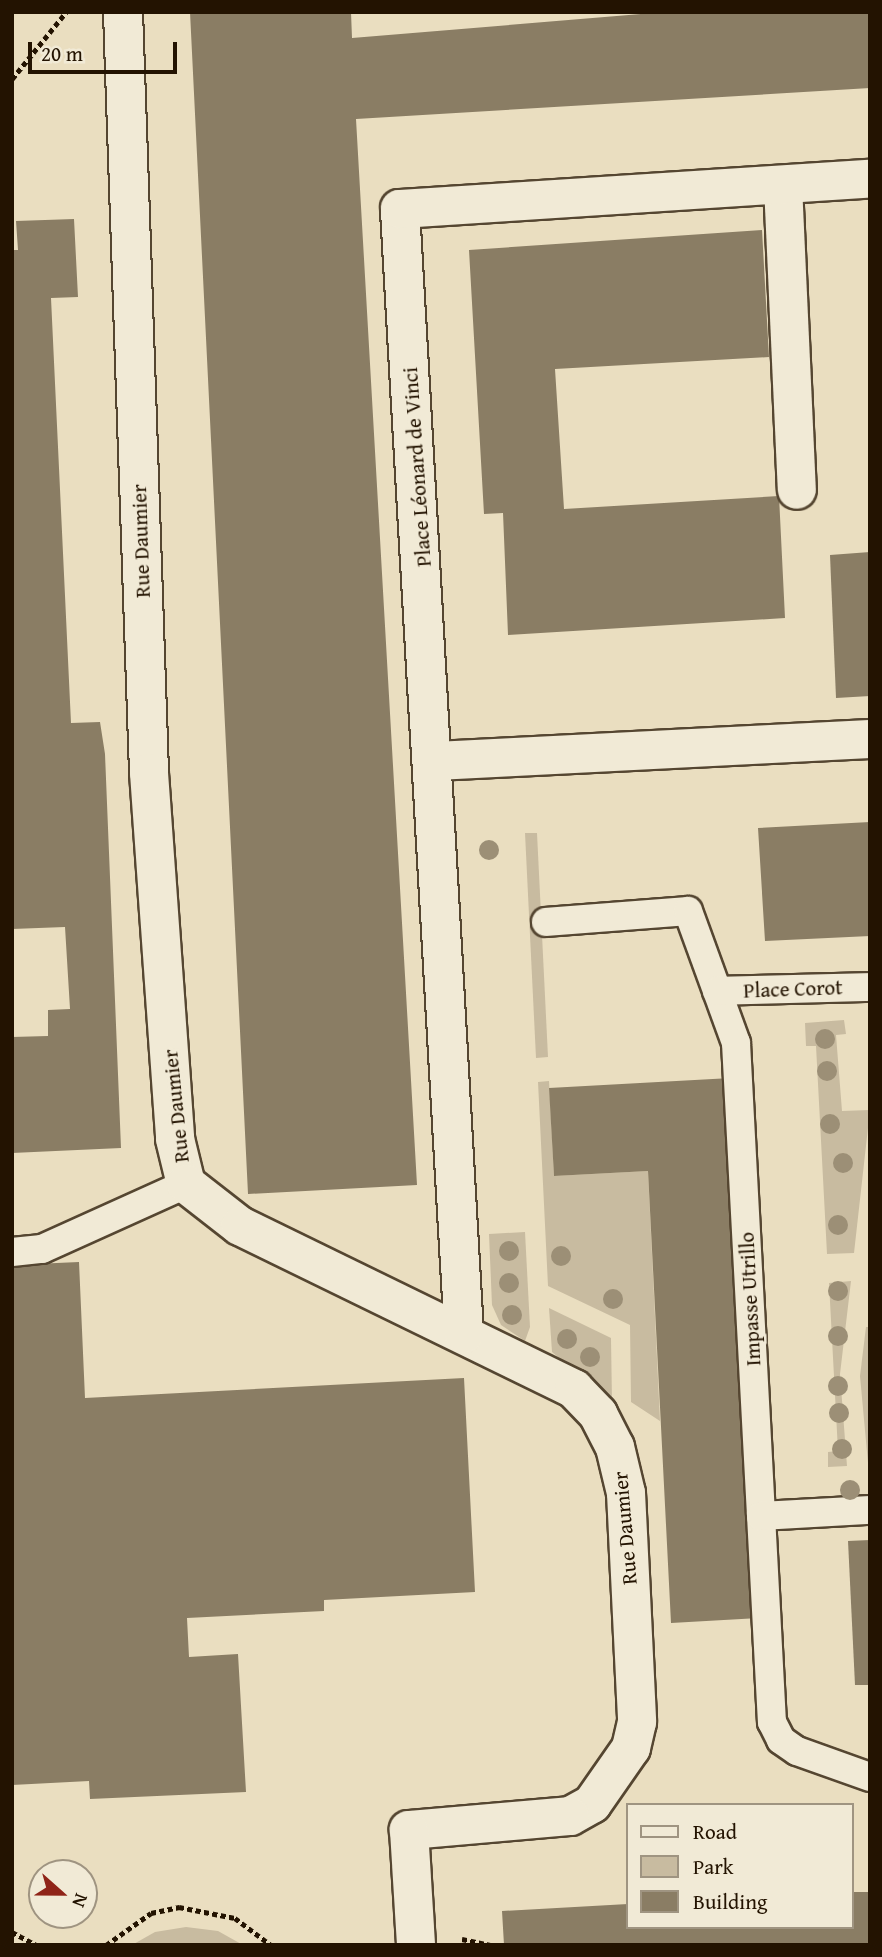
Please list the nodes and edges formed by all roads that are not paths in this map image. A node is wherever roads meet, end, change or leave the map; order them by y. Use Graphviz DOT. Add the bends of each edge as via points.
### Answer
graph roads {
  1 [pos="123,12"];
  2 [pos="870,179"];
  3 [pos="783,185"];
  4 [pos="797,491"];
  5 [pos="870,739"];
  6 [pos="435,761"];
  7 [pos="546,922"];
  8 [pos="870,987"];
  9 [pos="717,991"];
  10 [pos="186,1184"];
  11 [pos="12,1252"];
  12 [pos="464,1334"];
  13 [pos="870,1510"];
  14 [pos="761,1516"];
  15 [pos="870,1777"];
  16 [pos="416,1945"];
  1 -- 10 [label="street, Rue Daumier" via="149,773 175,1139"];
  2 -- 3 [label="street, Place Léonard de Vinci"];
  3 -- 4 [label="street"];
  3 -- 6 [label="street, Place Léonard de Vinci" via="400,209"];
  5 -- 6 [label="street"];
  6 -- 12 [label="street"];
  7 -- 9 [label="lane, Impasse Utrillo" via="688,911"];
  8 -- 9 [label="lane, Place Corot"];
  9 -- 14 [label="lane, Impasse Utrillo" via="736,1043"];
  10 -- 11 [label="lane" via="42,1249"];
  10 -- 12 [label="street, Rue Daumier" via="240,1226"];
  12 -- 16 [label="street, Rue Daumier" via="574,1389 598,1415 615,1447 626,1493 638,1721 614,1777 592,1804 570,1816 409,1830"];
  13 -- 14 [label="lane"];
  14 -- 15 [label="lane, Impasse Utrillo" via="772,1721 781,1740 797,1751"];
}
